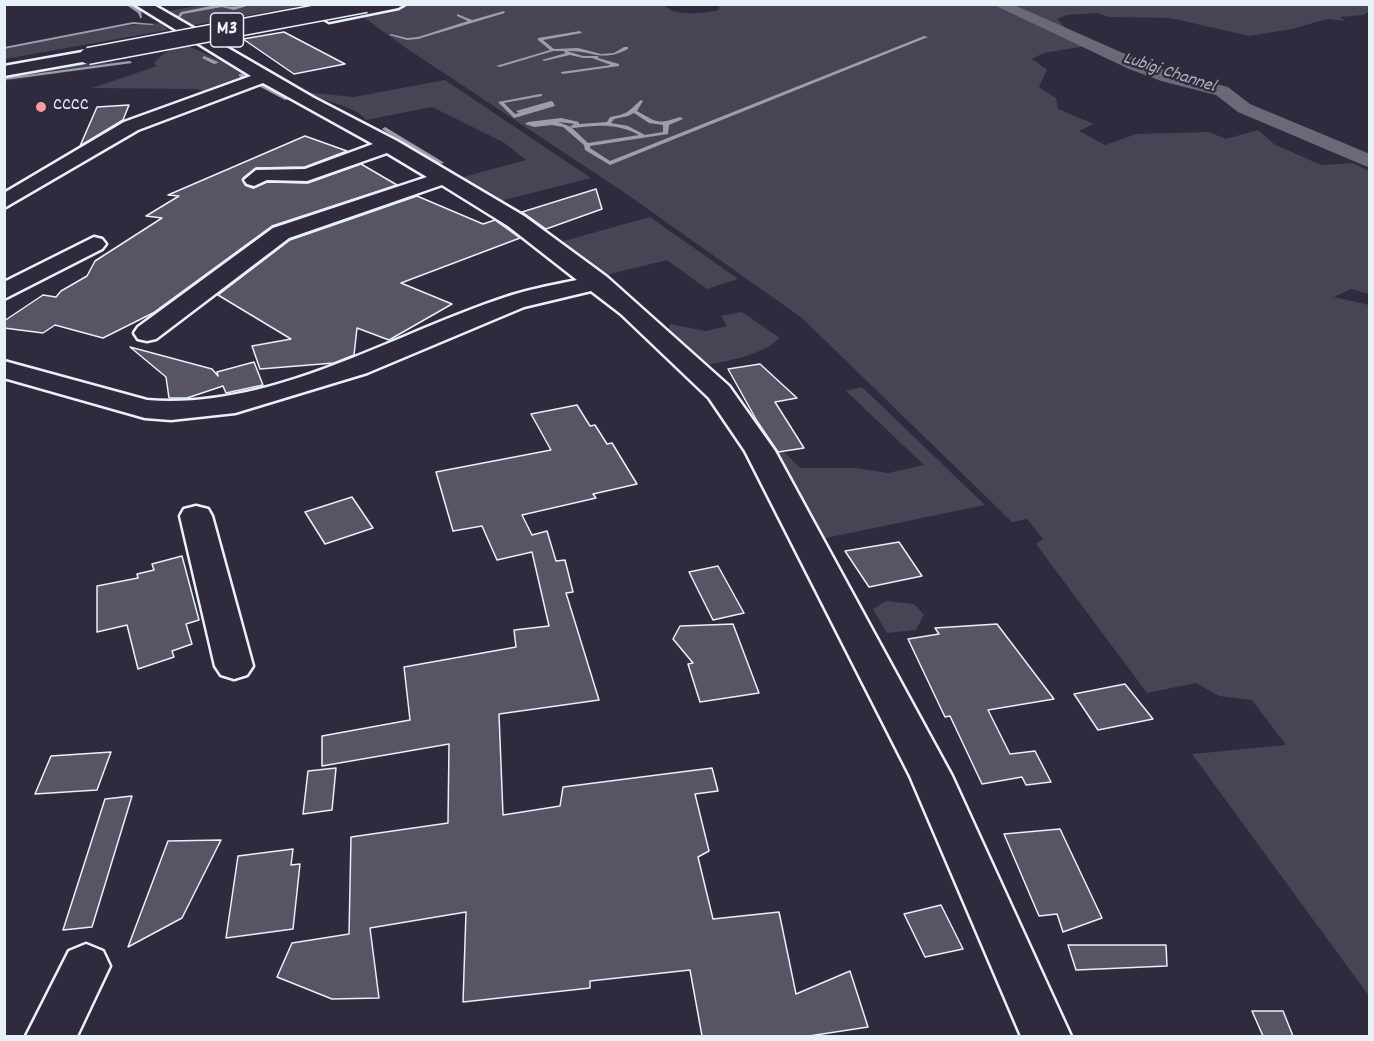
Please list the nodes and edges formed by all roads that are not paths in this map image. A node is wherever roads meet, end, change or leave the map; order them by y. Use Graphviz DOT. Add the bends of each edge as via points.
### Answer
graph roads {
  1 [pos="141,4"];
  2 [pos="329,4"];
  3 [pos="366,4"];
  4 [pos="398,4"];
  5 [pos="201,41"];
  6 [pos="83,53"];
  7 [pos="4,63"];
  8 [pos="4,71"];
  9 [pos="264,77"];
  10 [pos="390,145"];
  11 [pos="443,178"];
  12 [pos="254,180"];
  13 [pos="4,202"];
  14 [pos="94,244"];
  15 [pos="598,282"];
  16 [pos="4,292"];
  17 [pos="147,333"];
  18 [pos="4,369"];
  19 [pos="196,516"];
  20 [pos="234,666"];
  21 [pos="86,966"];
  22 [pos="51,1036"];
  23 [pos="1046,1036"];
  1 -- 5 [label="main road"];
  2 -- 6 [label="main road, M3"];
  3 -- 6 [label="main road, M3, bridge"];
  4 -- 5 [label="main road"];
  5 -- 9 [label="main road"];
  6 -- 7 [label="main road, M3"];
  6 -- 8 [label="main road, M3"];
  9 -- 10 [label="main road"];
  9 -- 13 [label="main road" via="131,126"];
  10 -- 11 [label="main road"];
  10 -- 12 [label="main road" via="307,175 263,174"];
  11 -- 15 [label="main road" via="516,222"];
  11 -- 17 [label="main road" via="281,233"];
  14 -- 16 [label="main road"];
  15 -- 18 [label="main road" via="515,302 357,367 244,401 207,408 145,409"];
  15 -- 23 [label="main road" via="719,392 760,451 931,776"];
  19 -- 20 [label="main road"];
  21 -- 22 [label="main road"];
}
